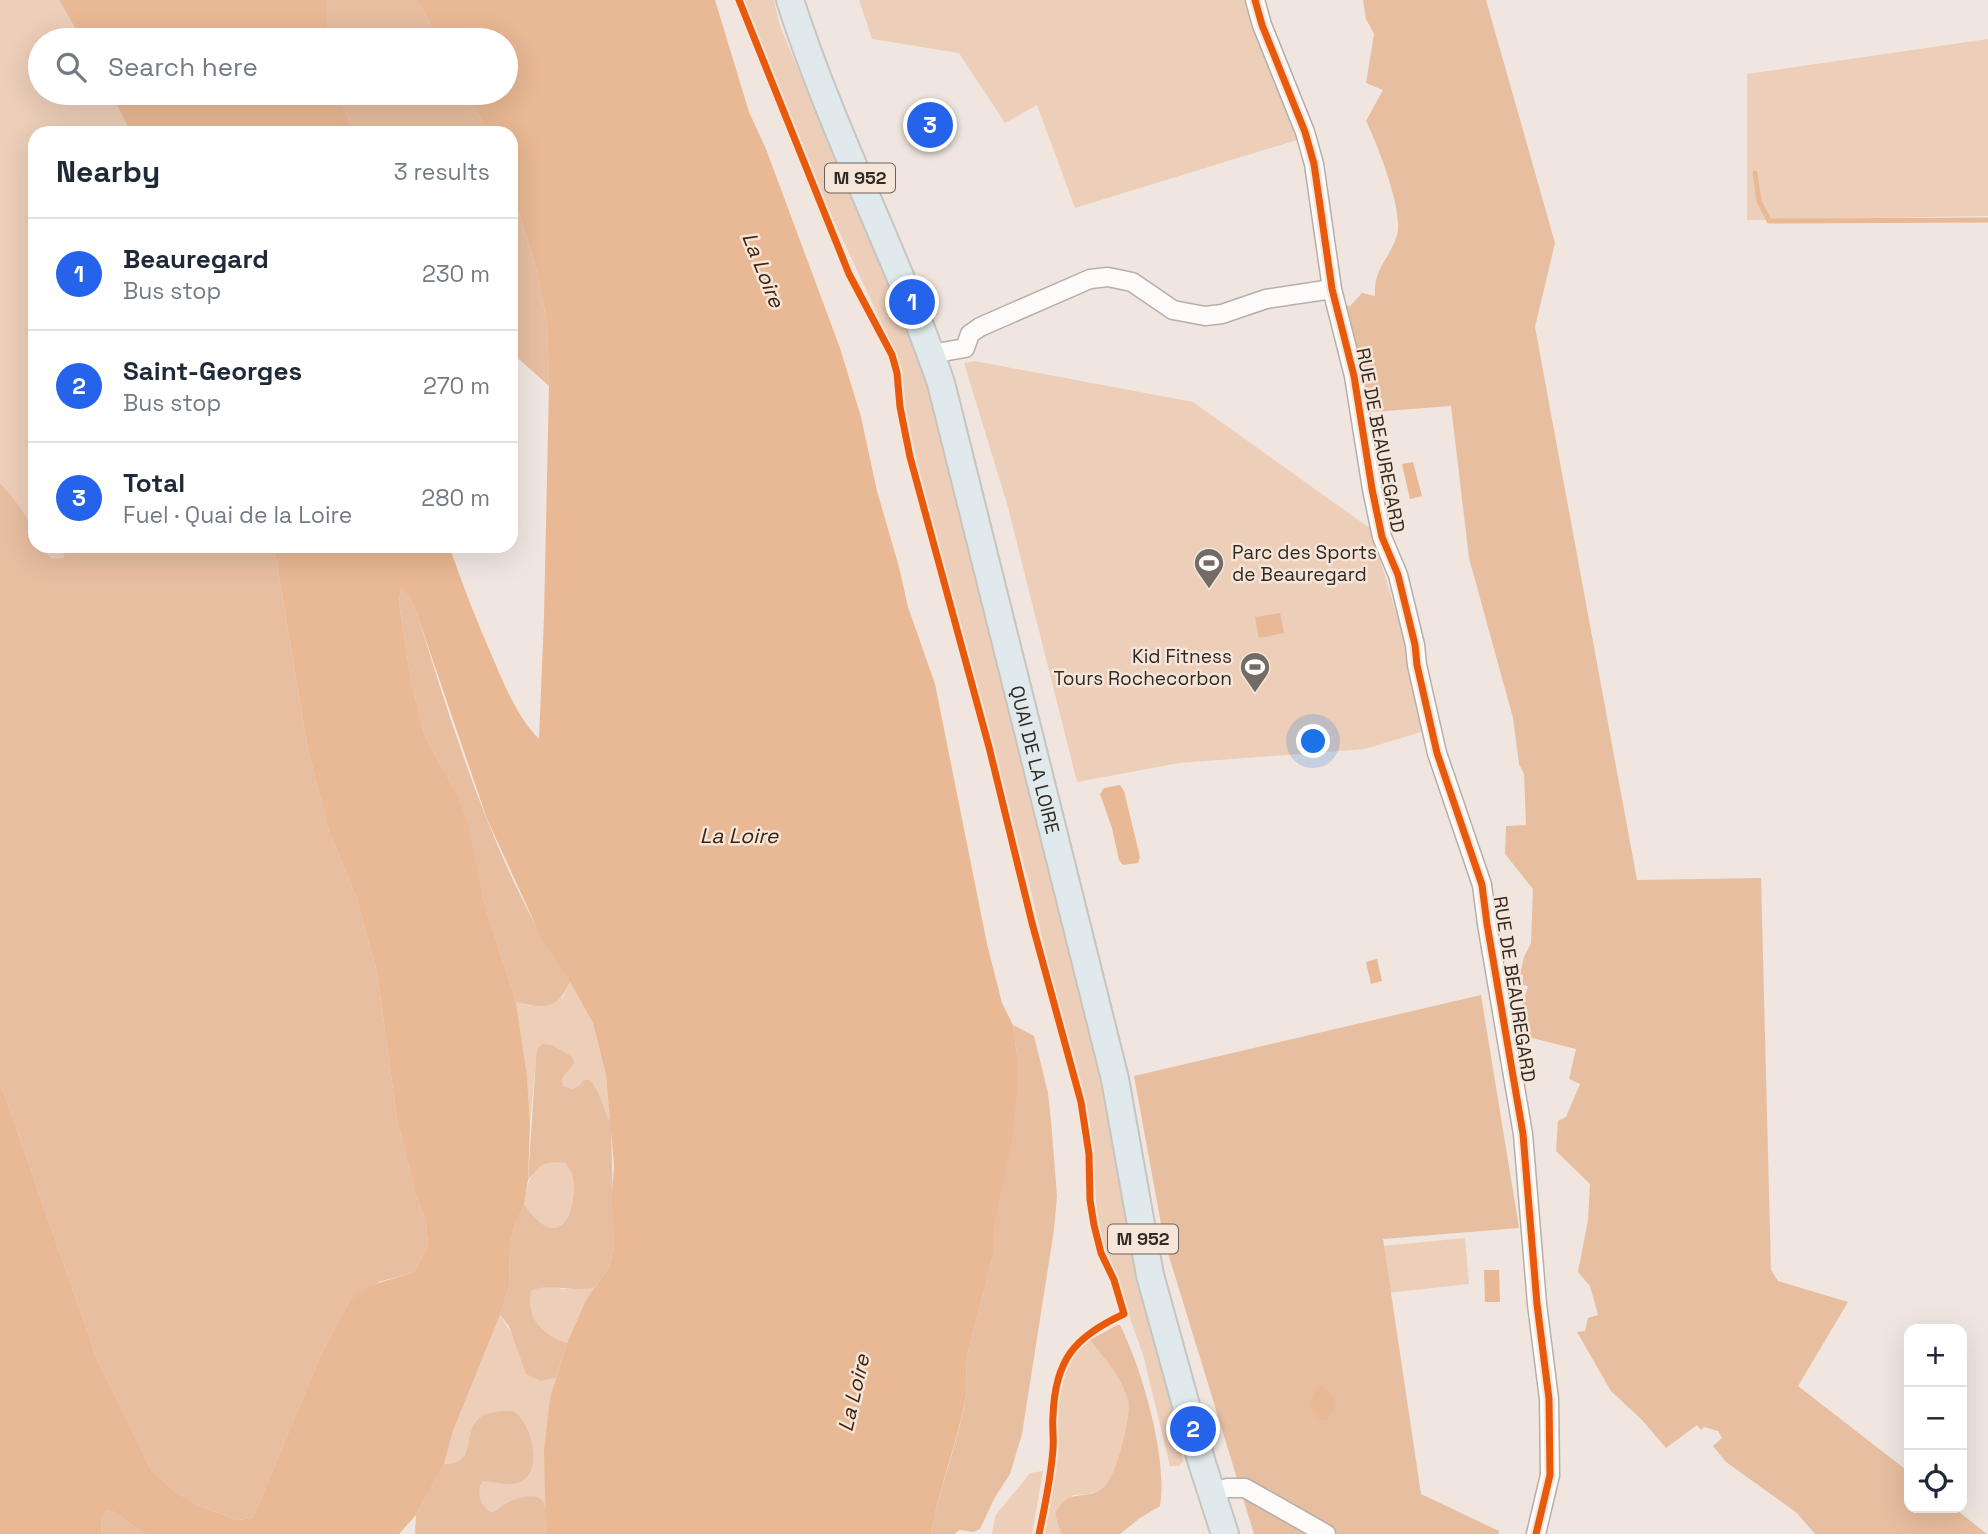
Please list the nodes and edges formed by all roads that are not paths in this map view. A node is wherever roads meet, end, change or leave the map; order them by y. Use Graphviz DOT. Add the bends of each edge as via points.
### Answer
graph roads {
  1 [pos="790,0"];
  2 [pos="1255,0"];
  3 [pos="1334,293"];
  4 [pos="931,354"];
  5 [pos="1211,1493"];
  6 [pos="1225,1534"];
  7 [pos="1326,1534"];
  8 [pos="1536,1534"];
  1 -- 4 [label="main road, QUAI DE LA LOIRE / M 952"];
  2 -- 3 [label="street, RUE DE BEAUREGARD" via="1314,164"];
  3 -- 4 [label="street" via="1266,299 1205,316 1173,310 1132,282 1090,279 980,327 970,334 965,348"];
  3 -- 8 [label="street, RUE DE BEAUREGARD" via="1354,376 1382,537 1398,575 1437,753 1482,885 1523,1134 1551,1434 1550,1475"];
  4 -- 5 [label="main road, QUAI DE LA LOIRE / M 952" via="1115,1079 1150,1275"];
  5 -- 6 [label="main road, QUAI DE LA LOIRE / M 952"];
  5 -- 7 [label="street" via="1245,1488"];
}
